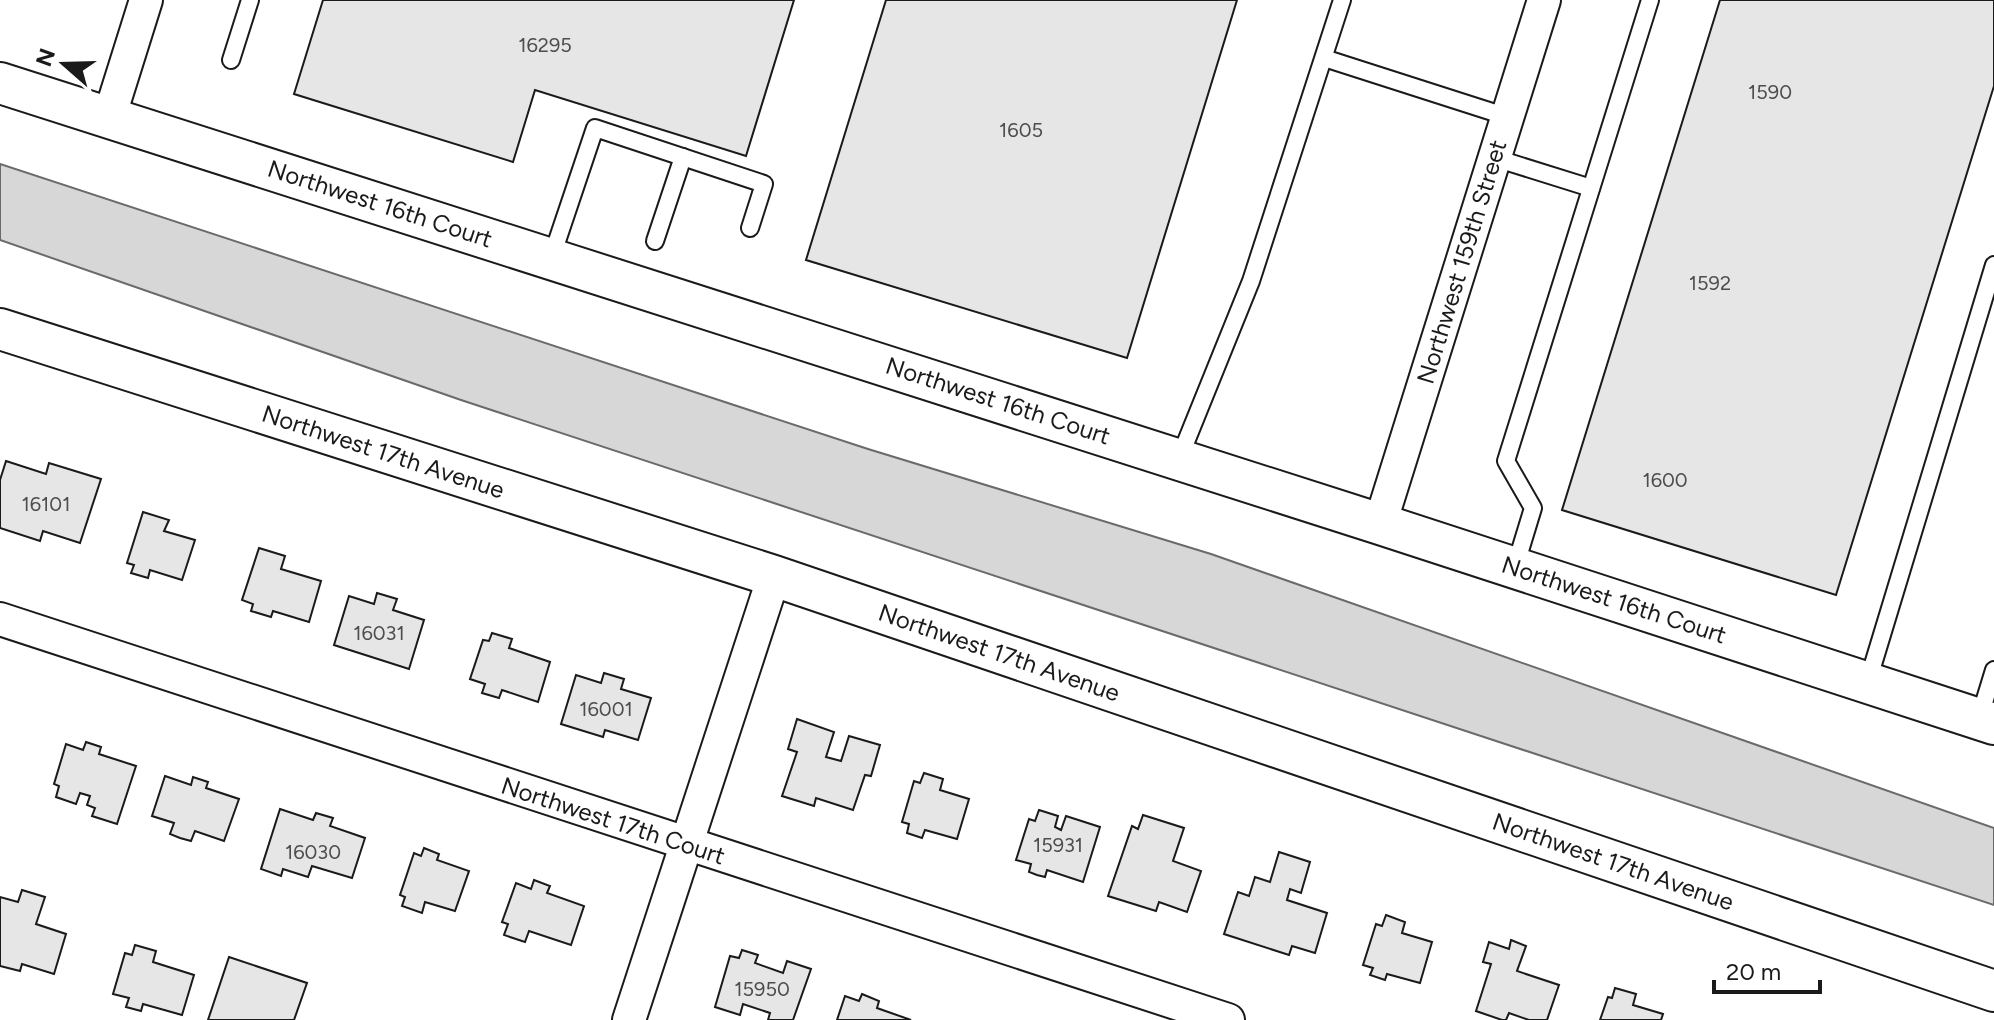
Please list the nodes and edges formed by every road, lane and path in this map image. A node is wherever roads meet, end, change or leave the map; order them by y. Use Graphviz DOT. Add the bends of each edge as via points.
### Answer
graph roads {
  1 [pos="146,0"];
  2 [pos="250,0"];
  3 [pos="1342,0"];
  4 [pos="1544,0"];
  5 [pos="1650,0"];
  6 [pos="1324,58"];
  7 [pos="231,60"];
  8 [pos="0,83"];
  9 [pos="1508,117"];
  10 [pos="109,118"];
  11 [pos="683,157"];
  12 [pos="1495,158"];
  13 [pos="1591,188"];
  14 [pos="750,228"];
  15 [pos="655,241"];
  16 [pos="551,259"];
  17 [pos="1994,265"];
  18 [pos="0,329"];
  19 [pos="1179,459"];
  20 [pos="1380,524"];
  21 [pos="1515,567"];
  22 [pos="774,576"];
  23 [pos="0,619"];
  24 [pos="1994,670"];
  25 [pos="1867,683"];
  26 [pos="1986,721"];
  27 [pos="686,846"];
  28 [pos="1994,991"];
  29 [pos="629,1020"];
  30 [pos="1228,1020"];
  1 -- 10 [label="street"];
  2 -- 7 [label="lane"];
  3 -- 6 [label="lane"];
  4 -- 9 [label="street, Northwest 159th Street"];
  5 -- 13 [label="lane"];
  6 -- 9 [label="lane"];
  6 -- 19 [label="lane" via="1251,281"];
  8 -- 10 [label="street, Northwest 16th Court"];
  9 -- 12 [label="street, Northwest 159th Street"];
  10 -- 16 [label="street, Northwest 16th Court"];
  11 -- 14 [label="lane" via="764,184"];
  11 -- 15 [label="lane"];
  11 -- 16 [label="lane" via="595,128"];
  12 -- 13 [label="lane"];
  12 -- 20 [label="street, Northwest 159th Street"];
  13 -- 21 [label="lane" via="1506,461 1533,508"];
  16 -- 19 [label="street, Northwest 16th Court"];
  17 -- 25 [label="lane"];
  18 -- 22 [label="street, Northwest 17th Avenue"];
  19 -- 20 [label="street, Northwest 16th Court"];
  20 -- 21 [label="street, Northwest 16th Court"];
  21 -- 25 [label="street, Northwest 16th Court"];
  22 -- 27 [label="street"];
  22 -- 28 [label="street, Northwest 17th Avenue"];
  23 -- 27 [label="street, Northwest 17th Court"];
  24 -- 26 [label="lane"];
  25 -- 26 [label="street, Northwest 16th Court"];
  27 -- 29 [label="street"];
  27 -- 30 [label="street, Northwest 17th Court"];
}
